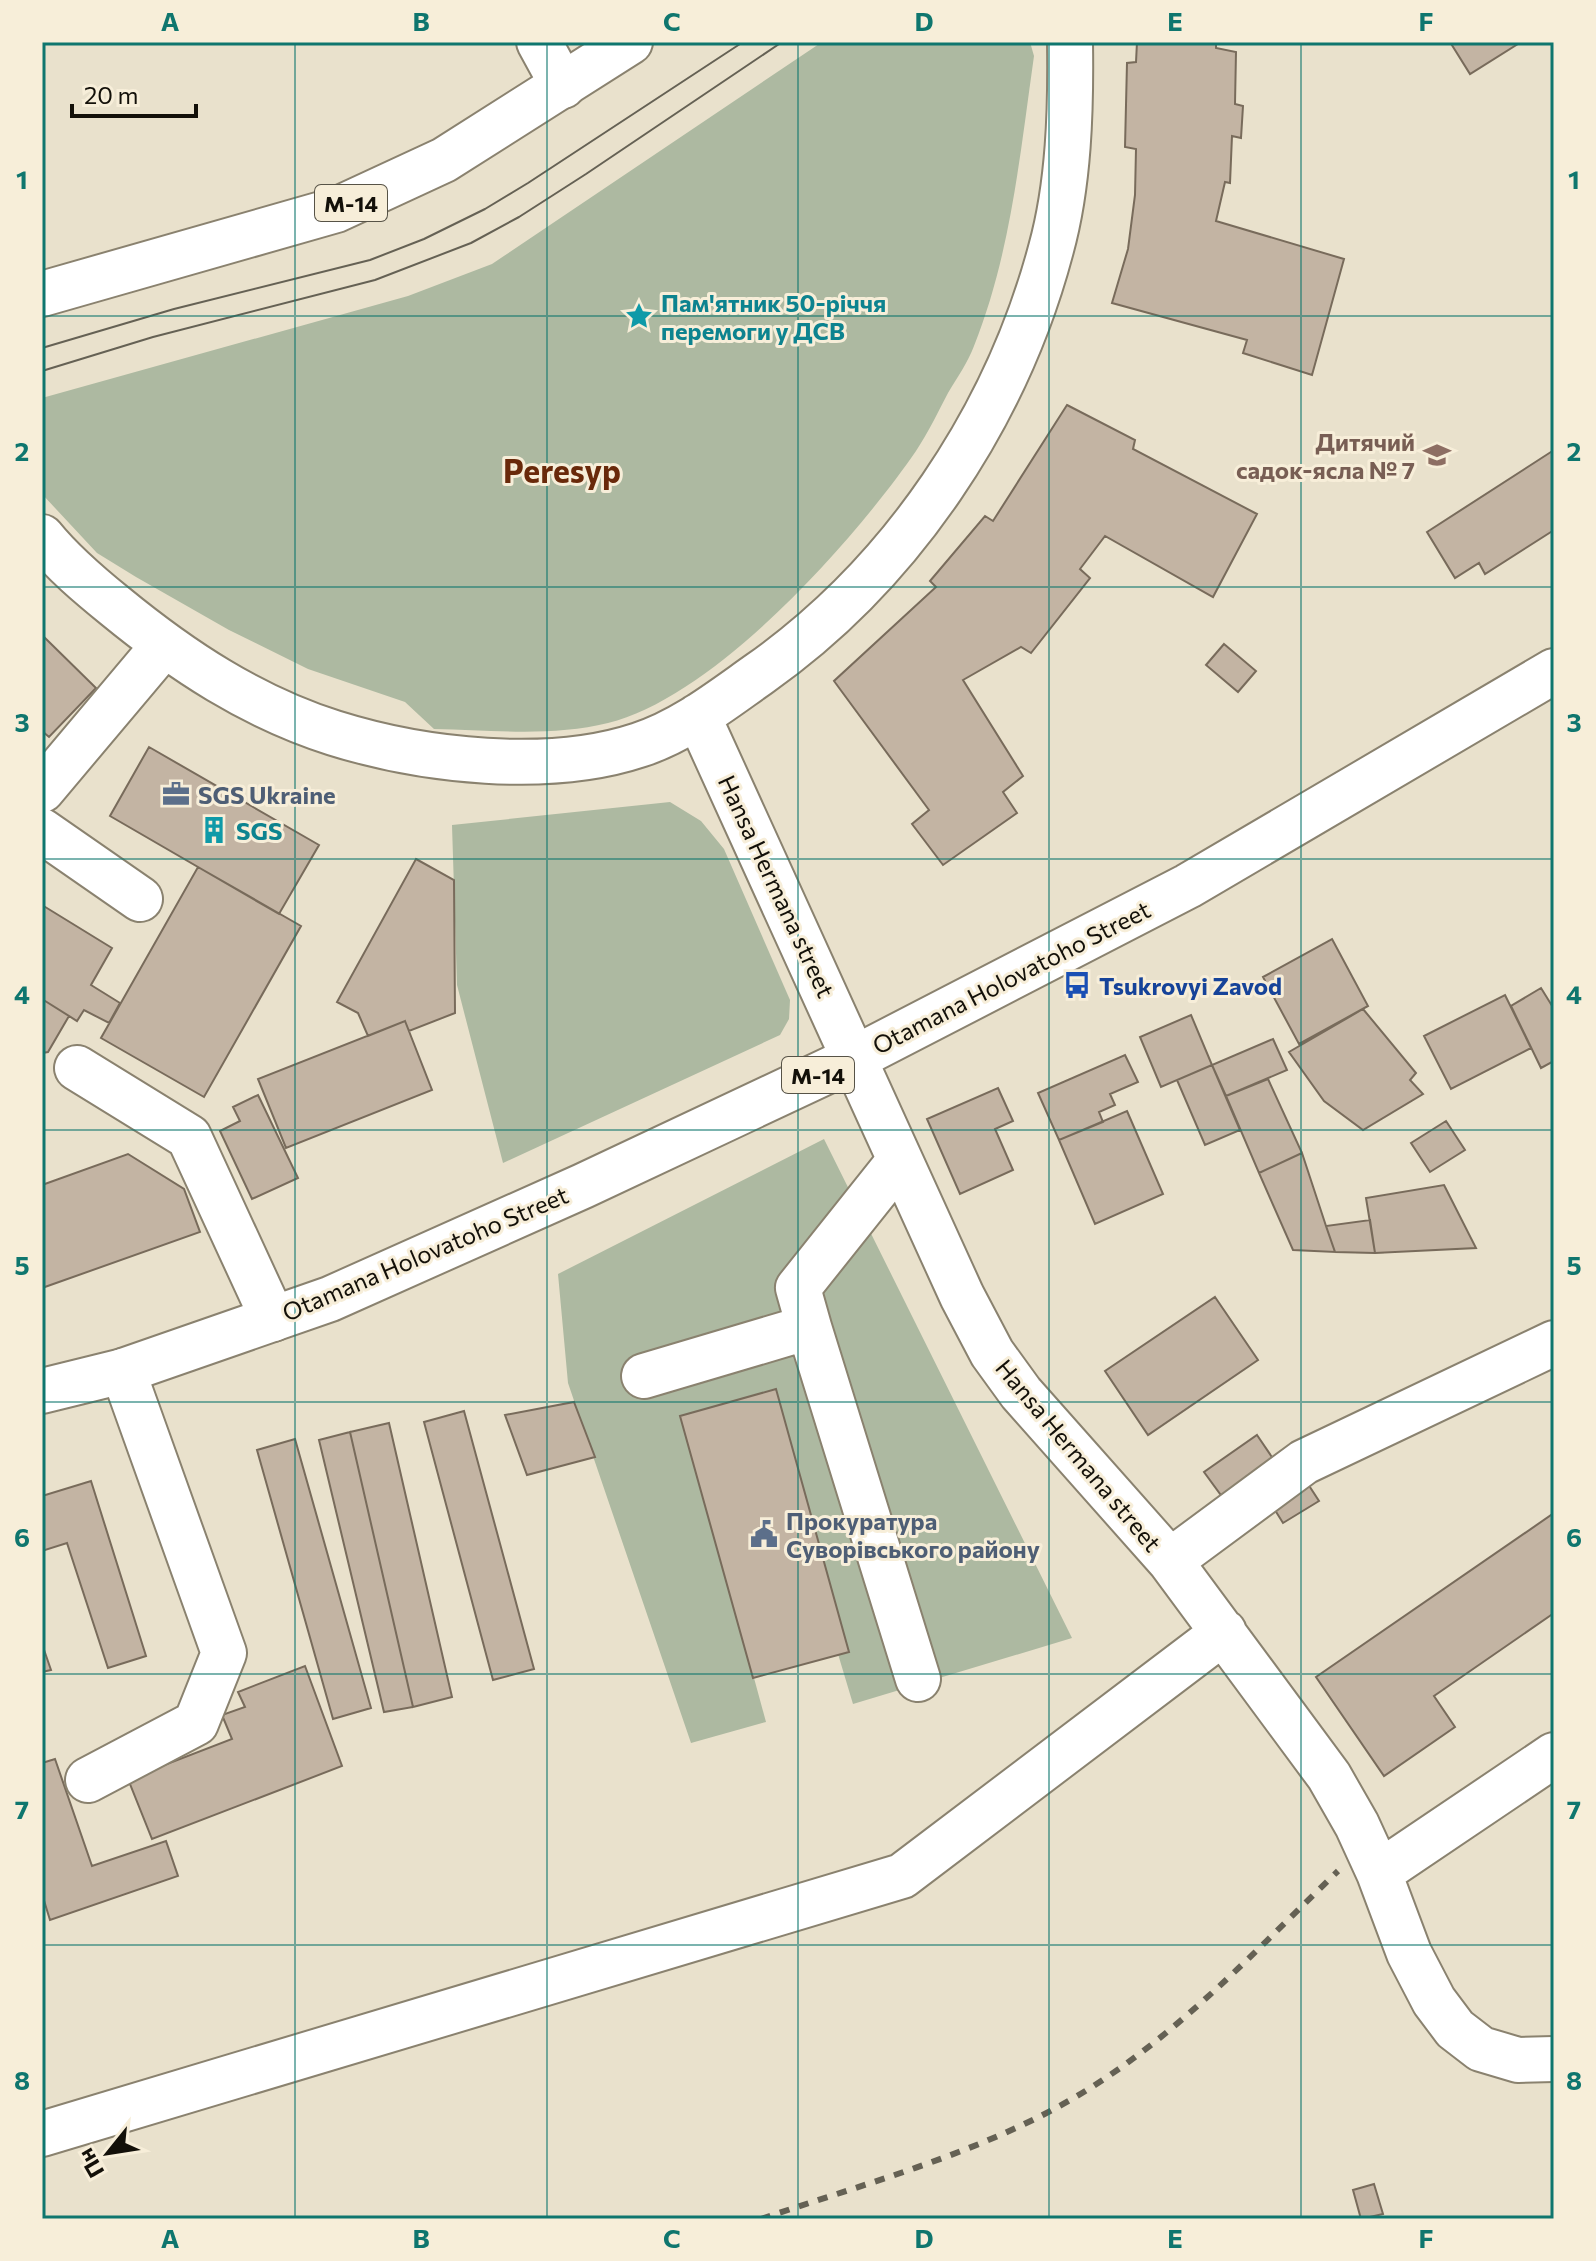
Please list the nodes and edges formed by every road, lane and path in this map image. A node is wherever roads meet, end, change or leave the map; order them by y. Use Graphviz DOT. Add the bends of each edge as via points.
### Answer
graph roads {
  1 [pos="539,42"];
  2 [pos="630,42"];
  3 [pos="1070,42"];
  4 [pos="563,86"];
  5 [pos="42,294"];
  6 [pos="42,537"];
  7 [pos="164,645"];
  8 [pos="1554,671"];
  9 [pos="698,716"];
  10 [pos="42,790"];
  11 [pos="42,831"];
  12 [pos="140,899"];
  13 [pos="855,1058"];
  14 [pos="77,1068"];
  15 [pos="900,1160"];
  16 [pos="273,1319"];
  17 [pos="809,1327"];
  18 [pos="1554,1343"];
  19 [pos="123,1371"];
  20 [pos="644,1376"];
  21 [pos="42,1391"];
  22 [pos="1170,1561"];
  23 [pos="1224,1632"];
  24 [pos="918,1679"];
  25 [pos="1554,1755"];
  26 [pos="88,1780"];
  27 [pos="1379,1873"];
  28 [pos="1554,2059"];
  29 [pos="42,2134"];
  1 -- 4 [label="street"];
  2 -- 4 [label="street, М-14"];
  3 -- 9 [label="street" via="1067,146 1052,246 1025,331 958,462 906,538 822,625"];
  4 -- 5 [label="street, М-14" via="444,160 336,210"];
  6 -- 7 [label="street" via="89,585"];
  7 -- 9 [label="street" via="260,705 362,742 429,756 527,761 602,755 643,744"];
  7 -- 10 [label="street"];
  8 -- 13 [label="street, Otamana Holovatoho Street / М-14" via="1188,886"];
  9 -- 13 [label="street, Hansa Hermana street"];
  11 -- 12 [label="street"];
  13 -- 15 [label="street, Hansa Hermana street"];
  13 -- 16 [label="street, Otamana Holovatoho Street / М-14" via="583,1186 330,1299"];
  14 -- 16 [label="street" via="189,1137"];
  15 -- 17 [label="street" via="798,1288"];
  15 -- 22 [label="street, Hansa Hermana street" via="992,1353"];
  16 -- 19 [label="street, Otamana Holovatoho Street / М-14"];
  17 -- 20 [label="street"];
  17 -- 24 [label="street"];
  18 -- 22 [label="street" via="1304,1462"];
  19 -- 21 [label="street, Otamana Holovatoho Street / М-14"];
  19 -- 26 [label="street" via="224,1653 196,1723"];
  22 -- 23 [label="street, Hansa Hermana street"];
  23 -- 27 [label="street, Hansa Hermana street" via="1329,1776"];
  23 -- 29 [label="street" via="902,1876"];
  25 -- 27 [label="street"];
  27 -- 28 [label="street, Hansa Hermana street" via="1409,1953 1455,2029 1481,2049 1518,2060"];
}
